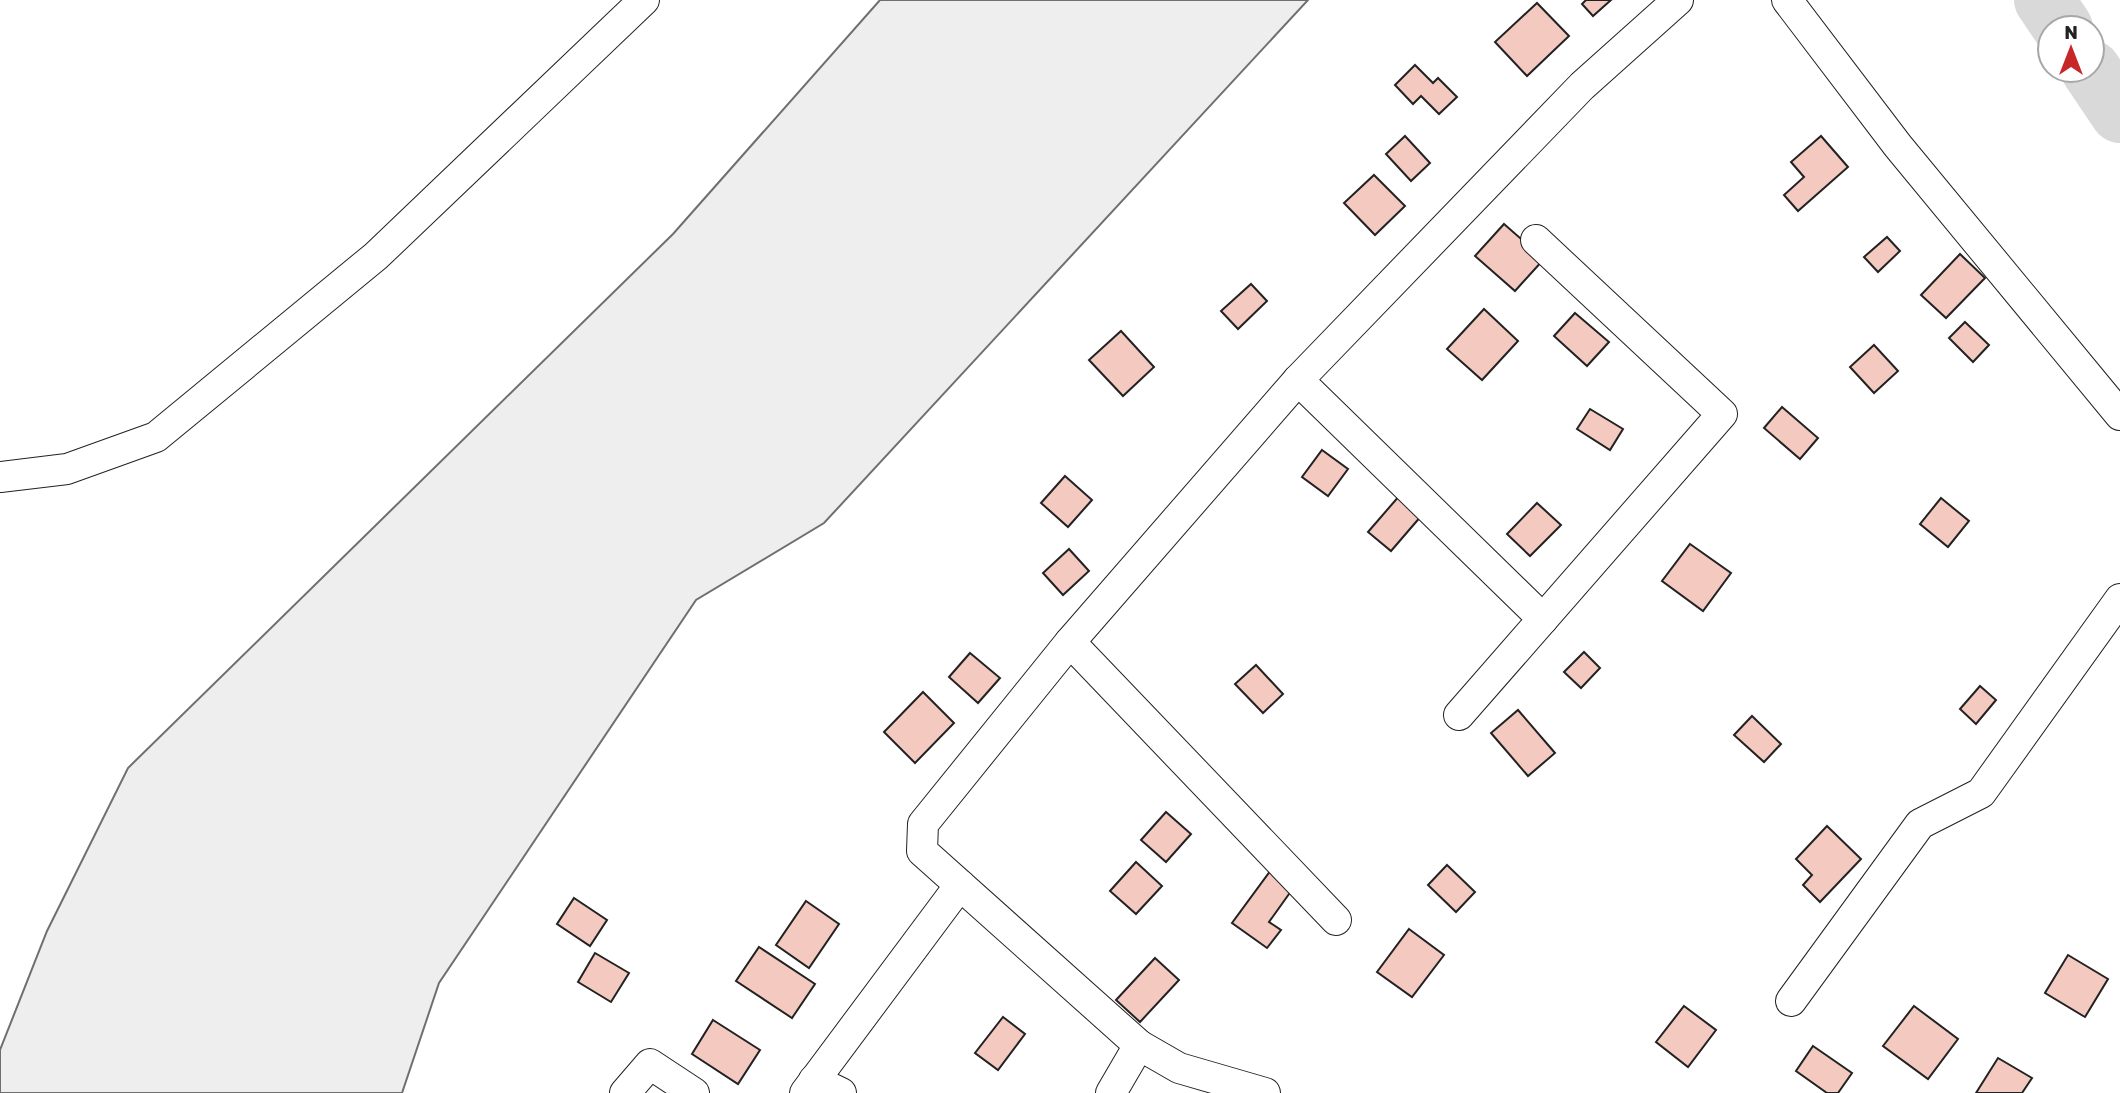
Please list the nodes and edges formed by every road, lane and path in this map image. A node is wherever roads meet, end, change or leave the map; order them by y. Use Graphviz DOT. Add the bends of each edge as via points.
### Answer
graph roads {
  1 [pos="644,0"];
  2 [pos="1678,0"];
  3 [pos="1787,0"];
  4 [pos="1536,240"];
  5 [pos="1298,380"];
  6 [pos="2120,415"];
  7 [pos="0,477"];
  8 [pos="2120,599"];
  9 [pos="1542,619"];
  10 [pos="1070,642"];
  11 [pos="1459,715"];
  12 [pos="960,885"];
  13 [pos="1336,920"];
  14 [pos="1791,1001"];
  15 [pos="1139,1045"];
  16 [pos="809,1087"];
  17 [pos="625,1093"];
  18 [pos="694,1093"];
  19 [pos="841,1093"];
  20 [pos="1111,1093"];
  21 [pos="1265,1093"];
  1 -- 7 [label="street" via="376,256 156,437 67,469"];
  2 -- 5 [label="street" via="1582,86"];
  3 -- 6 [label="street" via="1898,146"];
  4 -- 9 [label="street" via="1722,414"];
  5 -- 9 [label="street"];
  5 -- 10 [label="street"];
  8 -- 14 [label="street" via="1981,793 1920,824"];
  9 -- 11 [label="street"];
  10 -- 12 [label="street" via="923,824 922,851"];
  10 -- 13 [label="street"];
  12 -- 15 [label="street"];
  12 -- 16 [label="street"];
  15 -- 20 [label="street"];
  15 -- 21 [label="street" via="1179,1068"];
  16 -- 19 [label="street"];
  17 -- 18 [label="street" via="650,1064"];
}
